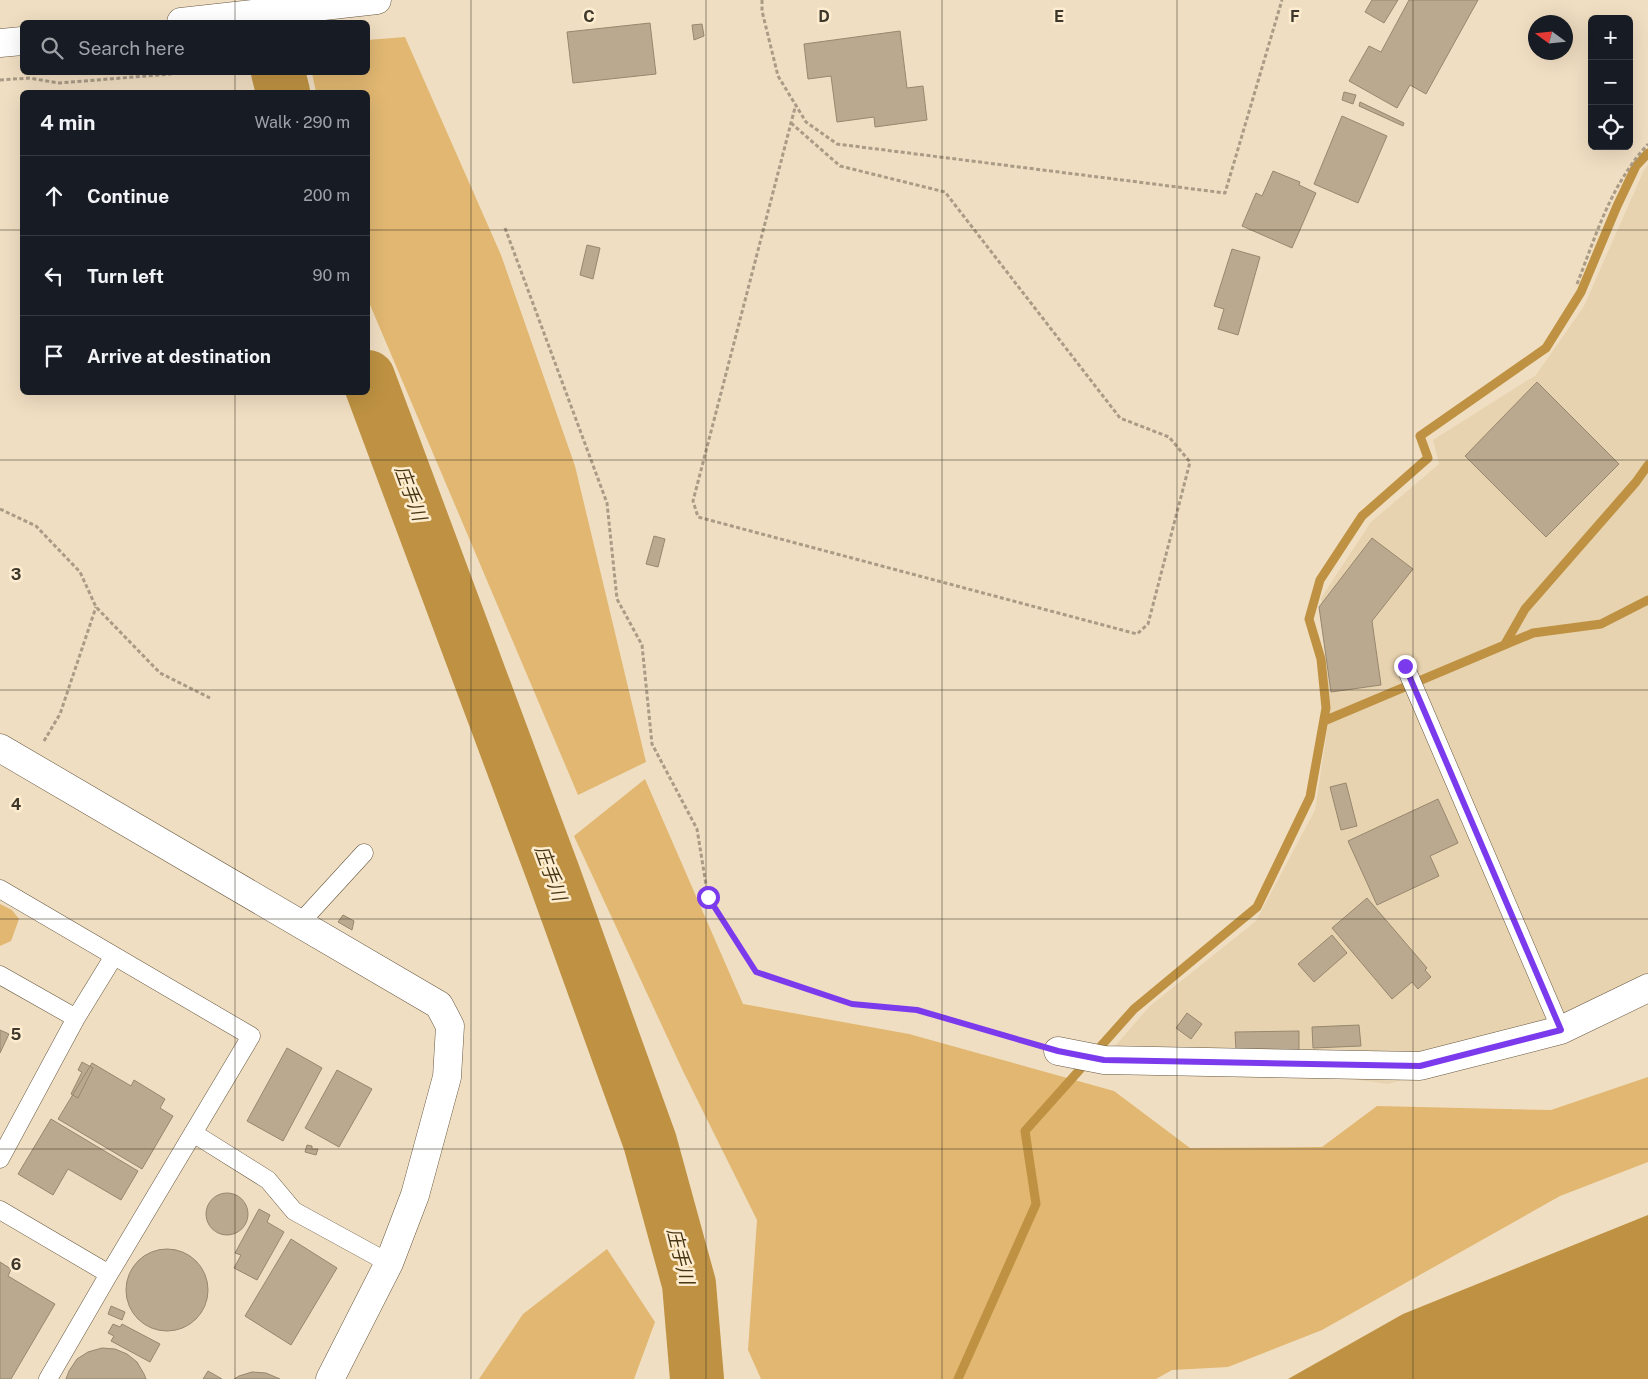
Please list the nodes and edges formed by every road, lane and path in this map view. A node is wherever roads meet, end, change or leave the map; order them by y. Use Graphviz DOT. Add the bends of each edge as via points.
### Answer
graph roads {
  1 [pos="377,0"];
  2 [pos="762,0"];
  3 [pos="1282,0"];
  4 [pos="199,20"];
  5 [pos="20,41"];
  6 [pos="0,43"];
  7 [pos="160,75"];
  8 [pos="0,80"];
  9 [pos="796,104"];
  10 [pos="791,123"];
  11 [pos="1648,144"];
  12 [pos="505,228"];
  13 [pos="1577,284"];
  14 [pos="0,509"];
  15 [pos="96,607"];
  16 [pos="1405,666"];
  17 [pos="210,698"];
  18 [pos="0,748"];
  19 [pos="31,766"];
  20 [pos="364,853"];
  21 [pos="0,889"];
  22 [pos="299,924"];
  23 [pos="114,956"];
  24 [pos="0,976"];
  25 [pos="1648,988"];
  26 [pos="76,1018"];
  27 [pos="1561,1030"];
  28 [pos="1058,1051"];
  29 [pos="193,1133"];
  30 [pos="0,1159"];
  31 [pos="0,1210"];
  32 [pos="388,1263"];
  33 [pos="109,1274"];
  34 [pos="48,1379"];
  35 [pos="330,1379"];
  1 -- 4 [label="street"];
  2 -- 9 [label="path" via="778,76"];
  3 -- 9 [label="path" via="1225,193 836,144 806,122"];
  5 -- 6 [label="street"];
  7 -- 8 [label="path" via="59,84 29,78"];
  9 -- 10 [label="path"];
  10 -- 10 [label="path" via="693,501 698,517 1137,634 1148,624 1190,462 1169,437 1120,418 945,192 840,166"];
  11 -- 13 [label="path" via="1632,162 1610,199"];
  12 -- 28 [label="path" via="607,503 617,598 642,645 652,744 697,829 708,897 756,972 852,1004 917,1010"];
  14 -- 15 [label="path" via="36,526 80,572"];
  15 -- 17 [label="path" via="160,673"];
  15 -- 19 [label="path" via="60,714"];
  16 -- 27 [label="lane"];
  18 -- 19 [label="street"];
  19 -- 22 [label="street"];
  20 -- 22 [label="lane"];
  21 -- 23 [label="lane"];
  22 -- 32 [label="street" via="439,1005 450,1026 447,1077 416,1194"];
  23 -- 26 [label="lane"];
  23 -- 29 [label="lane" via="251,1036"];
  24 -- 26 [label="lane"];
  25 -- 27 [label="street"];
  26 -- 30 [label="lane"];
  27 -- 28 [label="street" via="1420,1066 1104,1060"];
  29 -- 32 [label="lane" via="268,1180 294,1211"];
  29 -- 33 [label="lane"];
  31 -- 33 [label="lane"];
  32 -- 35 [label="street"];
  33 -- 34 [label="lane"];
}
